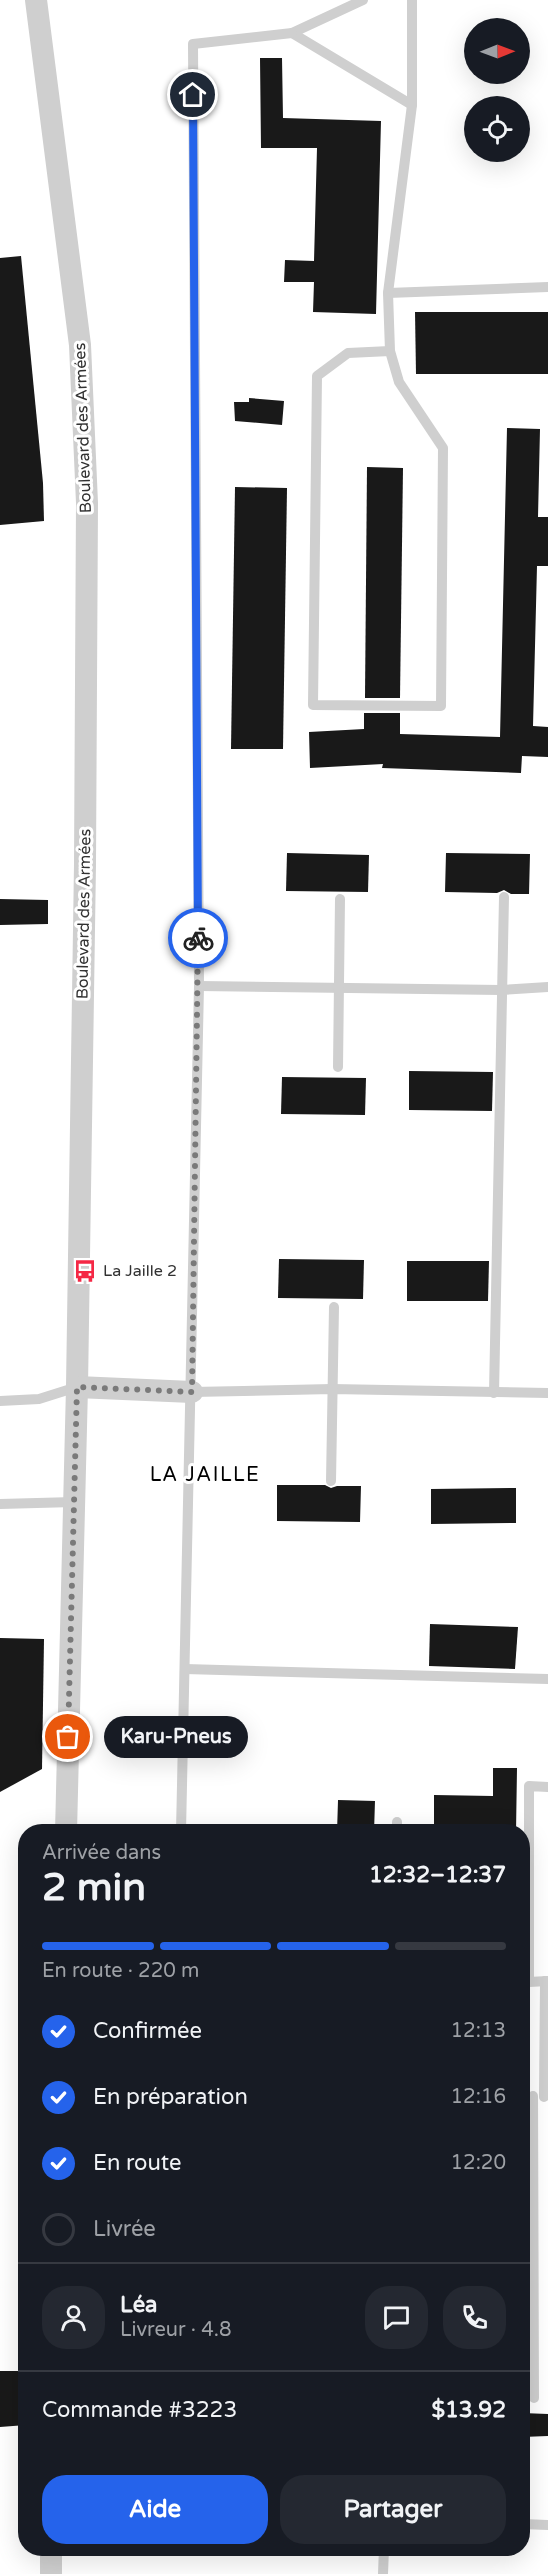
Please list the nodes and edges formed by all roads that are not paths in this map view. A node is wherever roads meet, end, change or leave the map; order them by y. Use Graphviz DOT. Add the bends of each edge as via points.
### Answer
graph roads {
  1 [pos="36,0"];
  2 [pos="363,0"];
  3 [pos="412,0"];
  4 [pos="292,33"];
  5 [pos="412,105"];
  6 [pos="548,287"];
  7 [pos="388,293"];
  8 [pos="390,351"];
  9 [pos="504,897"];
  10 [pos="340,899"];
  11 [pos="199,986"];
  12 [pos="548,987"];
  13 [pos="339,988"];
  14 [pos="501,990"];
  15 [pos="338,1067"];
  16 [pos="334,1307"];
  17 [pos="77,1387"];
  18 [pos="332,1389"];
  19 [pos="192,1392"];
  20 [pos="494,1393"];
  21 [pos="548,1393"];
  22 [pos="0,1401"];
  23 [pos="331,1481"];
  24 [pos="74,1502"];
  25 [pos="0,1504"];
  26 [pos="185,1669"];
  27 [pos="548,1679"];
  28 [pos="548,1787"];
  29 [pos="66,1824"];
  30 [pos="181,1824"];
  31 [pos="529,1824"];
  32 [pos="547,1981"];
  33 [pos="530,1982"];
  34 [pos="537,2096"];
  35 [pos="534,2398"];
  36 [pos="530,2524"];
  37 [pos="548,2525"];
  38 [pos="51,2556"];
  39 [pos="384,2556"];
  40 [pos="51,2574"];
  41 [pos="383,2574"];
  1 -- 17 [label="street, Boulevard des Armées" via="80,345 86,492"];
  2 -- 4 [label="lane"];
  3 -- 5 [label="lane"];
  4 -- 5 [label="lane"];
  4 -- 11 [label="lane" via="193,44"];
  5 -- 7 [label="lane"];
  6 -- 7 [label="lane"];
  7 -- 8 [label="lane"];
  8 -- 8 [label="lane" via="399,382 443,448 441,706 313,705 317,376 348,353"];
  9 -- 14 [label="lane"];
  10 -- 13 [label="lane"];
  11 -- 13 [label="lane"];
  11 -- 19 [label="lane"];
  12 -- 14 [label="lane"];
  13 -- 14 [label="lane"];
  13 -- 15 [label="lane"];
  14 -- 20 [label="lane"];
  16 -- 18 [label="lane"];
  17 -- 19 [label="street"];
  17 -- 22 [label="lane" via="39,1399"];
  17 -- 24 [label="street, Boulevard des Armées"];
  18 -- 19 [label="lane"];
  18 -- 20 [label="lane"];
  18 -- 23 [label="lane"];
  19 -- 26 [label="lane"];
  20 -- 21 [label="lane"];
  24 -- 25 [label="lane"];
  24 -- 29 [label="street, Boulevard des Armées"];
  26 -- 27 [label="lane"];
  26 -- 30 [label="lane"];
  28 -- 31 [label="lane" via="529,1786"];
  32 -- 33 [label="lane"];
  32 -- 34 [label="lane"];
  34 -- 35 [label="lane"];
  36 -- 37 [label="lane"];
  38 -- 40 [label="street"];
  39 -- 41 [label="lane"];
}
